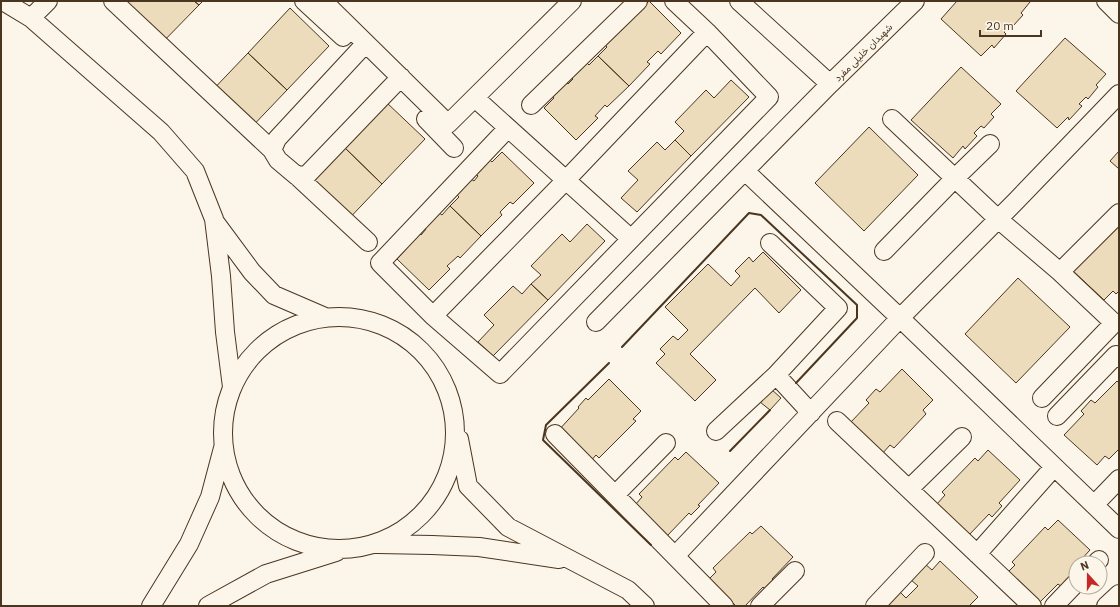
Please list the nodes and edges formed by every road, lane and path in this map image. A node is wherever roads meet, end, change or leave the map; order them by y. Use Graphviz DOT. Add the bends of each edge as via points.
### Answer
graph roads {
  1 [pos="3,1"];
  2 [pos="48,1"];
  3 [pos="113,1"];
  4 [pos="304,1"];
  5 [pos="323,1"];
  6 [pos="572,1"];
  7 [pos="638,1"];
  8 [pos="674,1"];
  9 [pos="739,1"];
  10 [pos="915,1"];
  11 [pos="1106,1"];
  12 [pos="1119,14"];
  13 [pos="31,18"];
  14 [pos="707,32"];
  15 [pos="363,47"];
  16 [pos="397,81"];
  17 [pos="830,84"];
  18 [pos="1119,94"];
  19 [pos="475,98"];
  20 [pos="531,106"];
  21 [pos="892,119"];
  22 [pos="508,128"];
  23 [pos="990,144"];
  24 [pos="454,148"];
  25 [pos="272,150"];
  26 [pos="745,172"];
  27 [pos="297,176"];
  28 [pos="955,178"];
  29 [pos="566,180"];
  30 [pos="1119,213"];
  31 [pos="214,219"];
  32 [pos="998,219"];
  33 [pos="630,238"];
  34 [pos="368,242"];
  35 [pos="770,243"];
  36 [pos="884,251"];
  37 [pos="1060,272"];
  38 [pos="433,316"];
  39 [pos="325,317"];
  40 [pos="900,318"];
  41 [pos="596,322"];
  42 [pos="1119,358"];
  43 [pos="776,375"];
  44 [pos="232,387"];
  45 [pos="1042,398"];
  46 [pos="811,413"];
  47 [pos="1057,416"];
  48 [pos="455,418"];
  49 [pos="837,422"];
  50 [pos="716,431"];
  51 [pos="555,434"];
  52 [pos="962,437"];
  53 [pos="666,443"];
  54 [pos="223,447"];
  55 [pos="1054,467"];
  56 [pos="1119,479"];
  57 [pos="909,489"];
  58 [pos="615,495"];
  59 [pos="1094,505"];
  60 [pos="1119,529"];
  61 [pos="373,544"];
  62 [pos="344,550"];
  63 [pos="924,553"];
  64 [pos="977,554"];
  65 [pos="675,556"];
  66 [pos="572,560"];
  67 [pos="794,571"];
  68 [pos="1068,591"];
  69 [pos="1119,594"];
  70 [pos="151,606"];
  71 [pos="208,606"];
  72 [pos="645,606"];
  73 [pos="724,606"];
  74 [pos="760,606"];
  75 [pos="875,606"];
  76 [pos="1032,606"];
  77 [pos="1054,606"];
  78 [pos="1106,606"];
  1 -- 13 [label="street"];
  2 -- 13 [label="street"];
  3 -- 25 [label="street"];
  4 -- 15 [label="street"];
  5 -- 15 [label="street"];
  6 -- 19 [label="street"];
  7 -- 20 [label="street"];
  8 -- 14 [label="street"];
  9 -- 17 [label="street, شهیدان خلیلی مفرد"];
  10 -- 17 [label="street, شهیدان خلیلی مفرد"];
  11 -- 12 [label="street"];
  13 -- 31 [label="street" via="161,132 195,171"];
  14 -- 29 [label="street"];
  14 -- 33 [label="street" via="769,97"];
  15 -- 16 [label="street"];
  15 -- 25 [label="street" via="277,139"];
  16 -- 19 [label="street" via="448,124"];
  16 -- 24 [label="street"];
  16 -- 27 [label="street" via="308,175"];
  17 -- 26 [label="street"];
  18 -- 32 [label="street"];
  19 -- 22 [label="street"];
  21 -- 28 [label="street"];
  22 -- 29 [label="street"];
  22 -- 38 [label="street" via="380,263"];
  23 -- 28 [label="street"];
  25 -- 27 [label="street" via="278,160"];
  26 -- 40 [label="street"];
  26 -- 41 [label="street"];
  27 -- 34 [label="street"];
  28 -- 32 [label="street"];
  28 -- 36 [label="street"];
  29 -- 33 [label="street"];
  29 -- 38 [label="street"];
  30 -- 37 [label="street"];
  31 -- 39 [label="street" via="252,272 274,295"];
  31 -- 44 [label="street"];
  32 -- 37 [label="street"];
  32 -- 40 [label="street"];
  33 -- 38 [label="street" via="500,374"];
  35 -- 43 [label="street" via="838,308"];
  37 -- 45 [label="street" via="1114,323"];
  39 -- 44 [label="street" via="296,325 269,340 247,362"];
  39 -- 48 [label="street" via="361,318 396,331 419,348 445,383"];
  40 -- 46 [label="street"];
  40 -- 55 [label="street"];
  42 -- 47 [label="street" via="1116,355"];
  43 -- 46 [label="street"];
  43 -- 50 [label="street"];
  44 -- 54 [label="street" via="223,417"];
  46 -- 65 [label="street"];
  48 -- 61 [label="street" via="455,450 445,482 427,509 403,531"];
  48 -- 66 [label="street" via="468,486 508,526"];
  49 -- 57 [label="street"];
  51 -- 58 [label="street"];
  52 -- 57 [label="street"];
  53 -- 58 [label="street"];
  54 -- 62 [label="street" via="230,475 244,501 263,522 287,538 315,547"];
  54 -- 70 [label="street" via="210,498 189,544"];
  55 -- 59 [label="street"];
  55 -- 64 [label="street"];
  56 -- 59 [label="street"];
  57 -- 64 [label="street"];
  58 -- 65 [label="street"];
  59 -- 60 [label="street"];
  61 -- 62 [label="street"];
  61 -- 66 [label="street" via="479,547"];
  62 -- 71 [label="street" via="266,574"];
  63 -- 75 [label="street"];
  64 -- 76 [label="street"];
  65 -- 73 [label="street"];
  66 -- 72 [label="street" via="628,590"];
  67 -- 74 [label="street"];
  68 -- 77 [label="street"];
  69 -- 78 [label="street"];
}
